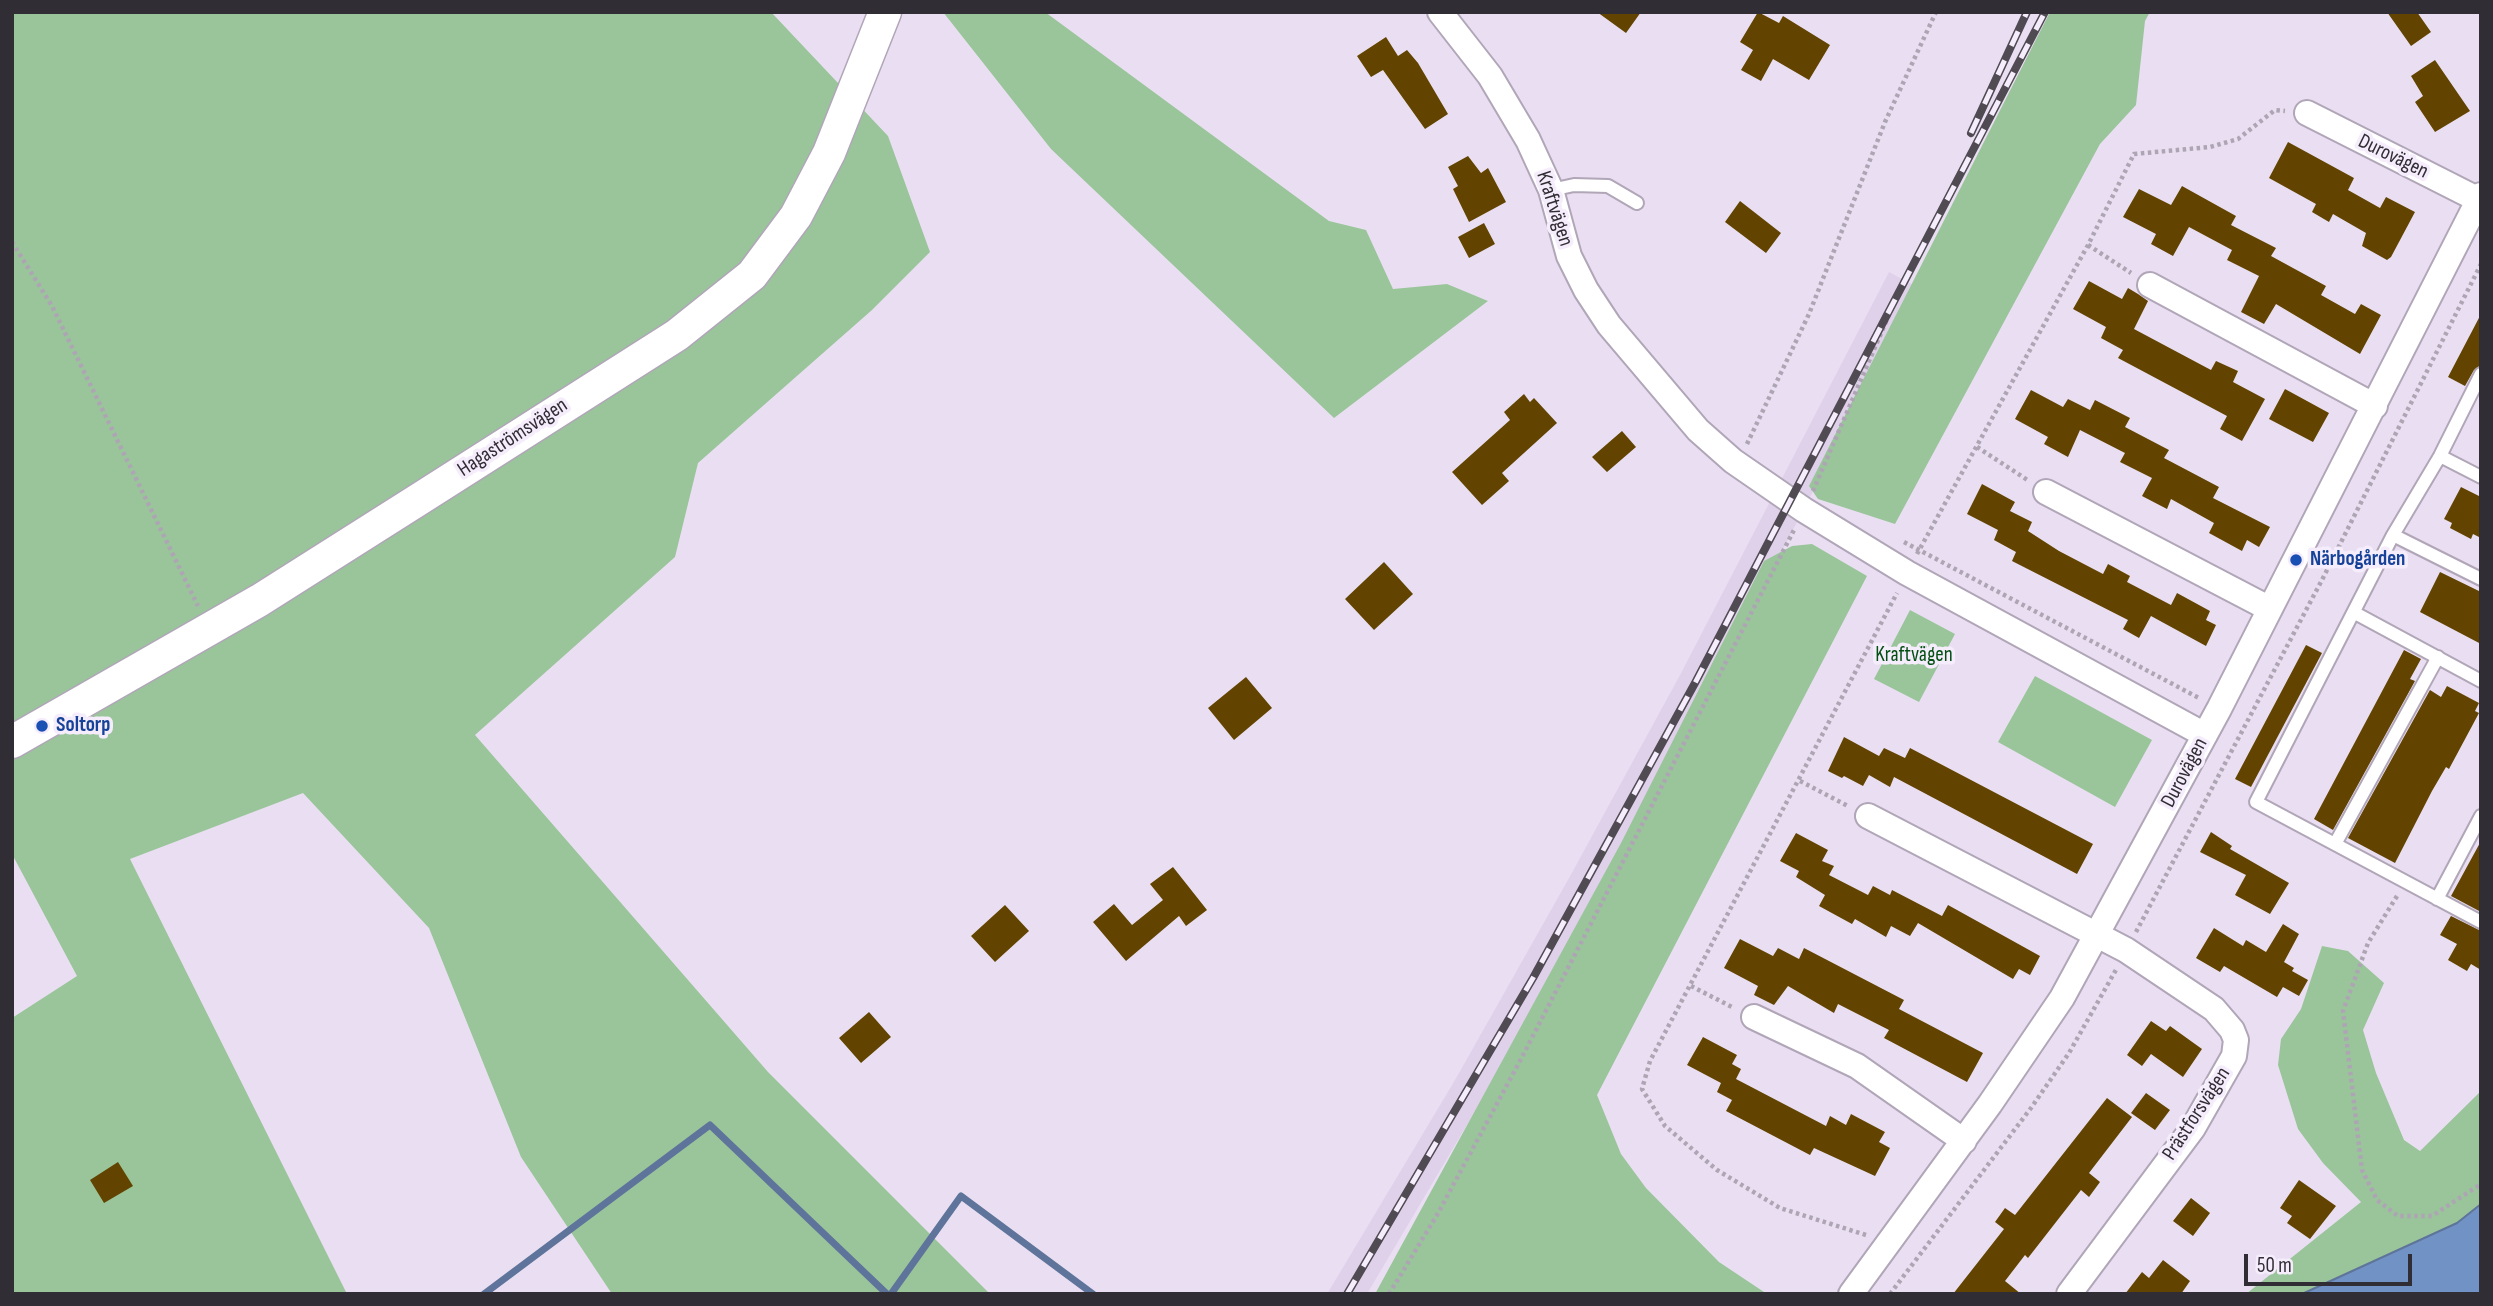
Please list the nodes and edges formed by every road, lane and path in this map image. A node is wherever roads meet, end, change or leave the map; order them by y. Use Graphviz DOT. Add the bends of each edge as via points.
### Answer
graph roads {
  1 [pos="885,12"];
  2 [pos="1440,12"];
  3 [pos="1936,12"];
  4 [pos="2307,114"];
  5 [pos="1551,190"];
  6 [pos="2480,198"];
  7 [pos="1637,203"];
  8 [pos="12,242"];
  9 [pos="2088,245"];
  10 [pos="2481,264"];
  11 [pos="1904,280"];
  12 [pos="2150,285"];
  13 [pos="2481,374"];
  14 [pos="2375,406"];
  15 [pos="1977,447"];
  16 [pos="2440,456"];
  17 [pos="1737,464"];
  18 [pos="2481,477"];
  19 [pos="2046,492"];
  20 [pos="1804,510"];
  21 [pos="2393,535"];
  22 [pos="1898,539"];
  23 [pos="1919,549"];
  24 [pos="1907,573"];
  25 [pos="2481,579"];
  26 [pos="2270,609"];
  27 [pos="2355,613"];
  28 [pos="209,629"];
  29 [pos="2438,657"];
  30 [pos="2481,681"];
  31 [pos="2219,709"];
  32 [pos="2246,724"];
  33 [pos="2205,735"];
  34 [pos="12,742"];
  35 [pos="1800,781"];
  36 [pos="1868,816"];
  37 [pos="2481,816"];
  38 [pos="2335,844"];
  39 [pos="2405,883"];
  40 [pos="2437,899"];
  41 [pos="2481,922"];
  42 [pos="2097,935"];
  43 [pos="2126,950"];
  44 [pos="1690,985"];
  45 [pos="1754,1017"];
  46 [pos="1964,1140"];
  47 [pos="2481,1184"];
  48 [pos="1891,1240"];
  49 [pos="1390,1294"];
  50 [pos="1851,1294"];
  51 [pos="1890,1294"];
  52 [pos="2069,1294"];
  1 -- 28 [label="street, Hagaströmsvägen" via="829,153 796,216 752,275 677,335"];
  2 -- 5 [label="street, Kraftvägen" via="1510,108"];
  3 -- 17 [label="path" via="1885,122 1809,314"];
  4 -- 6 [label="street, Durovägen"];
  4 -- 9 [label="path" via="2276,110 2238,139 2210,147 2134,154"];
  5 -- 7 [label="lane" via="1608,186"];
  5 -- 17 [label="street, Kraftvägen" via="1569,256 1609,325 1699,430"];
  6 -- 14 [label="street, Durovägen"];
  8 -- 28 [label="path" via="52,306"];
  9 -- 12 [label="path"];
  9 -- 15 [label="path"];
  10 -- 32 [label="path"];
  11 -- 20 [label="path"];
  12 -- 14 [label="street"];
  13 -- 16 [label="lane"];
  14 -- 26 [label="street, Durovägen"];
  15 -- 19 [label="path"];
  15 -- 23 [label="path"];
  16 -- 18 [label="lane"];
  16 -- 21 [label="lane"];
  17 -- 20 [label="street, Kraftvägen"];
  19 -- 26 [label="street"];
  20 -- 24 [label="street, Kraftvägen"];
  20 -- 49 [label="path" via="1521,1059"];
  21 -- 25 [label="lane"];
  21 -- 27 [label="lane"];
  22 -- 23 [label="path"];
  23 -- 24 [label="path"];
  23 -- 31 [label="path"];
  24 -- 33 [label="street, Kraftvägen"];
  24 -- 35 [label="path"];
  26 -- 31 [label="street, Durovägen"];
  27 -- 29 [label="lane"];
  27 -- 38 [label="lane" via="2256,802"];
  28 -- 34 [label="street, Hagaströmsvägen"];
  29 -- 30 [label="lane"];
  29 -- 38 [label="lane"];
  31 -- 32 [label="path"];
  31 -- 33 [label="street, Durovägen"];
  32 -- 43 [label="path"];
  33 -- 42 [label="street, Durovägen"];
  35 -- 36 [label="path"];
  35 -- 44 [label="path"];
  36 -- 42 [label="street"];
  37 -- 40 [label="lane"];
  38 -- 39 [label="lane"];
  39 -- 40 [label="lane"];
  39 -- 47 [label="path" via="2368,943 2343,1012 2362,1170 2377,1200 2398,1216 2432,1216"];
  40 -- 41 [label="lane"];
  42 -- 43 [label="street, Prästforsvägen"];
  42 -- 46 [label="street, Durovägen" via="2033,1042"];
  43 -- 51 [label="path" via="2039,1097"];
  43 -- 52 [label="street, Prästforsvägen" via="2225,1019 2236,1040 2234,1056 2193,1128"];
  44 -- 45 [label="path"];
  44 -- 48 [label="path" via="1650,1061 1642,1089 1665,1126 1717,1170 1780,1208"];
  45 -- 46 [label="street" via="1857,1066"];
  46 -- 48 [label="street, Durovägen"];
  48 -- 50 [label="street, Durovägen"];
}
